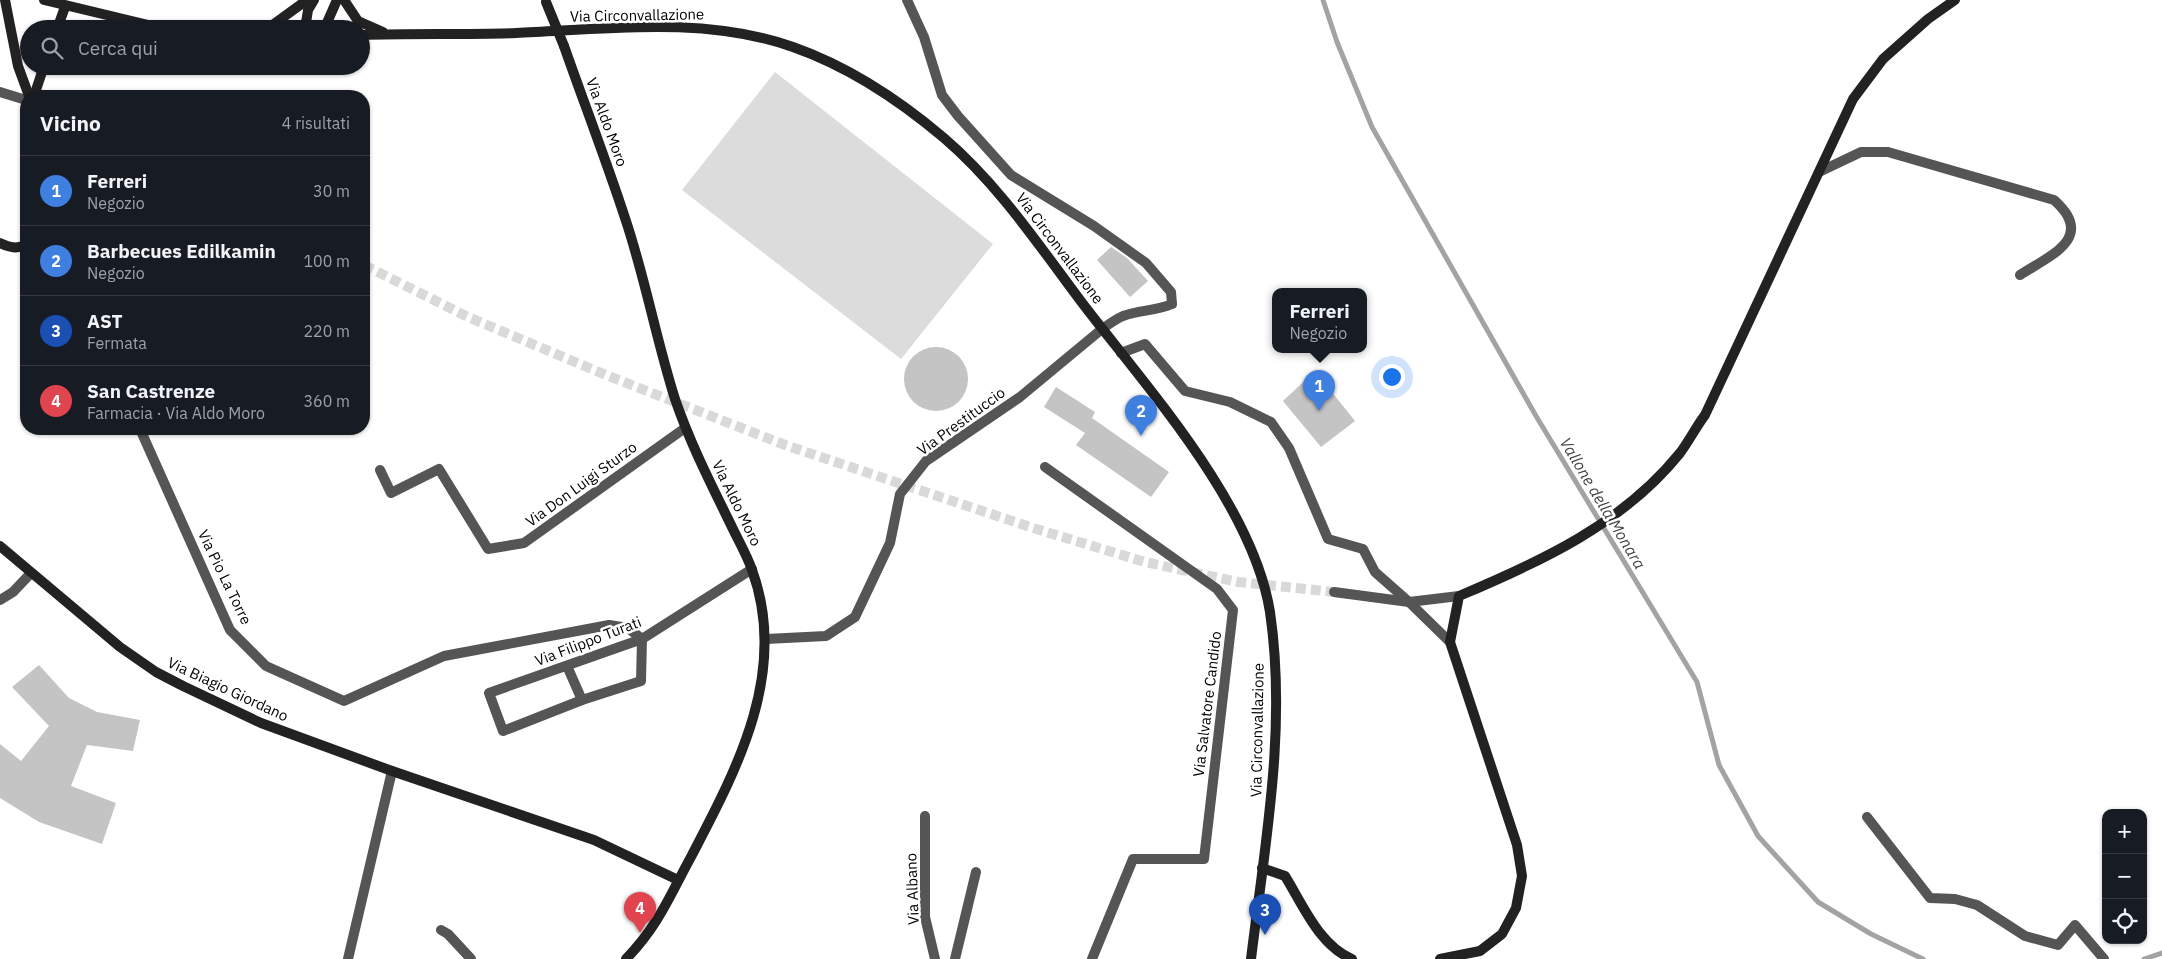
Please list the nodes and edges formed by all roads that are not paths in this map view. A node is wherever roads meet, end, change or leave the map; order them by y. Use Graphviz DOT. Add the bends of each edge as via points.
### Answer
graph roads {
  1 [pos="5,0"];
  2 [pos="44,0"];
  3 [pos="307,0"];
  4 [pos="314,0"];
  5 [pos="337,0"];
  6 [pos="344,0"];
  7 [pos="907,0"];
  8 [pos="1955,0"];
  9 [pos="546,1"];
  10 [pos="65,6"];
  11 [pos="60,20"];
  12 [pos="126,20"];
  13 [pos="279,20"];
  14 [pos="306,20"];
  15 [pos="328,20"];
  16 [pos="357,20"];
  17 [pos="370,27"];
  18 [pos="386,34"];
  19 [pos="370,35"];
  20 [pos="20,71"];
  21 [pos="21,75"];
  22 [pos="41,75"];
  23 [pos="27,90"];
  24 [pos="36,90"];
  25 [pos="0,92"];
  26 [pos="20,98"];
  27 [pos="1819,172"];
  28 [pos="0,243"];
  29 [pos="20,247"];
  30 [pos="2020,275"];
  31 [pos="1102,328"];
  32 [pos="1121,353"];
  33 [pos="685,428"];
  34 [pos="143,435"];
  35 [pos="1045,467"];
  36 [pos="380,470"];
  37 [pos="0,546"];
  38 [pos="752,569"];
  39 [pos="31,573"];
  40 [pos="1334,592"];
  41 [pos="1459,596"];
  42 [pos="0,600"];
  43 [pos="1408,602"];
  44 [pos="766,639"];
  45 [pos="642,640"];
  46 [pos="1450,642"];
  47 [pos="567,666"];
  48 [pos="582,700"];
  49 [pos="392,771"];
  50 [pos="925,816"];
  51 [pos="1867,817"];
  52 [pos="1262,868"];
  53 [pos="976,872"];
  54 [pos="678,880"];
  55 [pos="440,930"];
  56 [pos="348,959"];
  57 [pos="471,959"];
  58 [pos="626,959"];
  59 [pos="935,959"];
  60 [pos="955,959"];
  61 [pos="1092,959"];
  62 [pos="1251,959"];
  63 [pos="1352,959"];
  64 [pos="1440,959"];
  65 [pos="2104,959"];
  1 -- 20 [label="street"];
  2 -- 10 [label="street"];
  3 -- 13 [label="street"];
  4 -- 14 [label="street"];
  5 -- 15 [label="street"];
  6 -- 16 [label="street"];
  7 -- 31 [label="street, Via Prestituccio" via="924,37 942,95 1012,175 1146,263 1171,292 1172,304 1155,311 1122,316"];
  8 -- 27 [label="street" via="1883,59 1853,99"];
  9 -- 33 [label="street, Via Aldo Moro, bridge" via="626,219"];
  10 -- 11 [label="street"];
  10 -- 12 [label="street"];
  17 -- 18 [label="street"];
  18 -- 19 [label="street, Via Circonvallazione"];
  18 -- 31 [label="street, Via Circonvallazione" via="684,28 730,31 790,45 841,66 890,96 947,140 1003,198"];
  21 -- 23 [label="street"];
  22 -- 24 [label="street"];
  25 -- 26 [label="street"];
  27 -- 30 [label="street" via="1861,152 1888,152 2054,200 2067,211 2070,236 2065,247"];
  27 -- 41 [label="street" via="1704,415 1680,453 1638,498 1612,517 1558,551"];
  28 -- 29 [label="street"];
  31 -- 32 [label="street, Via Circonvallazione"];
  31 -- 44 [label="street, Via Prestituccio" via="1020,397 926,461 900,494 890,543 855,617 826,636"];
  32 -- 43 [label="street" via="1144,344 1184,390 1230,402 1271,422 1289,448 1328,539 1363,549 1375,572"];
  32 -- 52 [label="street, Via Circonvallazione" via="1193,448 1228,502 1256,560 1267,601 1276,680 1275,777"];
  33 -- 36 [label="street, Via Don Luigi Sturzo" via="524,543 488,549 439,469 391,493"];
  33 -- 38 [label="street, Via Aldo Moro"];
  34 -- 45 [label="street, Via Pio La Torre" via="230,630 266,666 344,701 444,656 609,625 628,628"];
  35 -- 61 [label="street, Via Salvatore Candido" via="1216,589 1233,610 1204,858 1133,859"];
  37 -- 39 [label="street, Via Biagio Giordano"];
  38 -- 44 [label="street, Via Aldo Moro"];
  38 -- 45 [label="street, Via Filippo Turati"];
  39 -- 42 [label="street" via="13,592"];
  39 -- 49 [label="street, Via Biagio Giordano" via="120,646 176,683 261,723"];
  40 -- 43 [label="street"];
  41 -- 43 [label="street"];
  41 -- 46 [label="street"];
  43 -- 46 [label="street"];
  44 -- 54 [label="street, Via Aldo Moro" via="759,695 743,750 716,810"];
  45 -- 47 [label="street, Via Filippo Turati"];
  45 -- 48 [label="street" via="641,681"];
  46 -- 64 [label="street" via="1517,845 1522,876 1516,908 1502,934 1480,951"];
  47 -- 48 [label="street"];
  47 -- 48 [label="street, Via Filippo Turati" via="489,693 504,731"];
  49 -- 54 [label="street, Via Biagio Giordano" via="594,840"];
  49 -- 56 [label="street"];
  50 -- 59 [label="street, Via Albano" via="925,917"];
  51 -- 65 [label="street" via="1930,898 1955,899 1977,905 2025,936 2058,945 2075,925"];
  52 -- 62 [label="street, Via Circonvallazione"];
  52 -- 63 [label="street" via="1286,876 1320,934"];
  53 -- 60 [label="street"];
  54 -- 58 [label="street, Via Aldo Moro" via="666,908"];
  55 -- 57 [label="street" via="448,934"];
}
